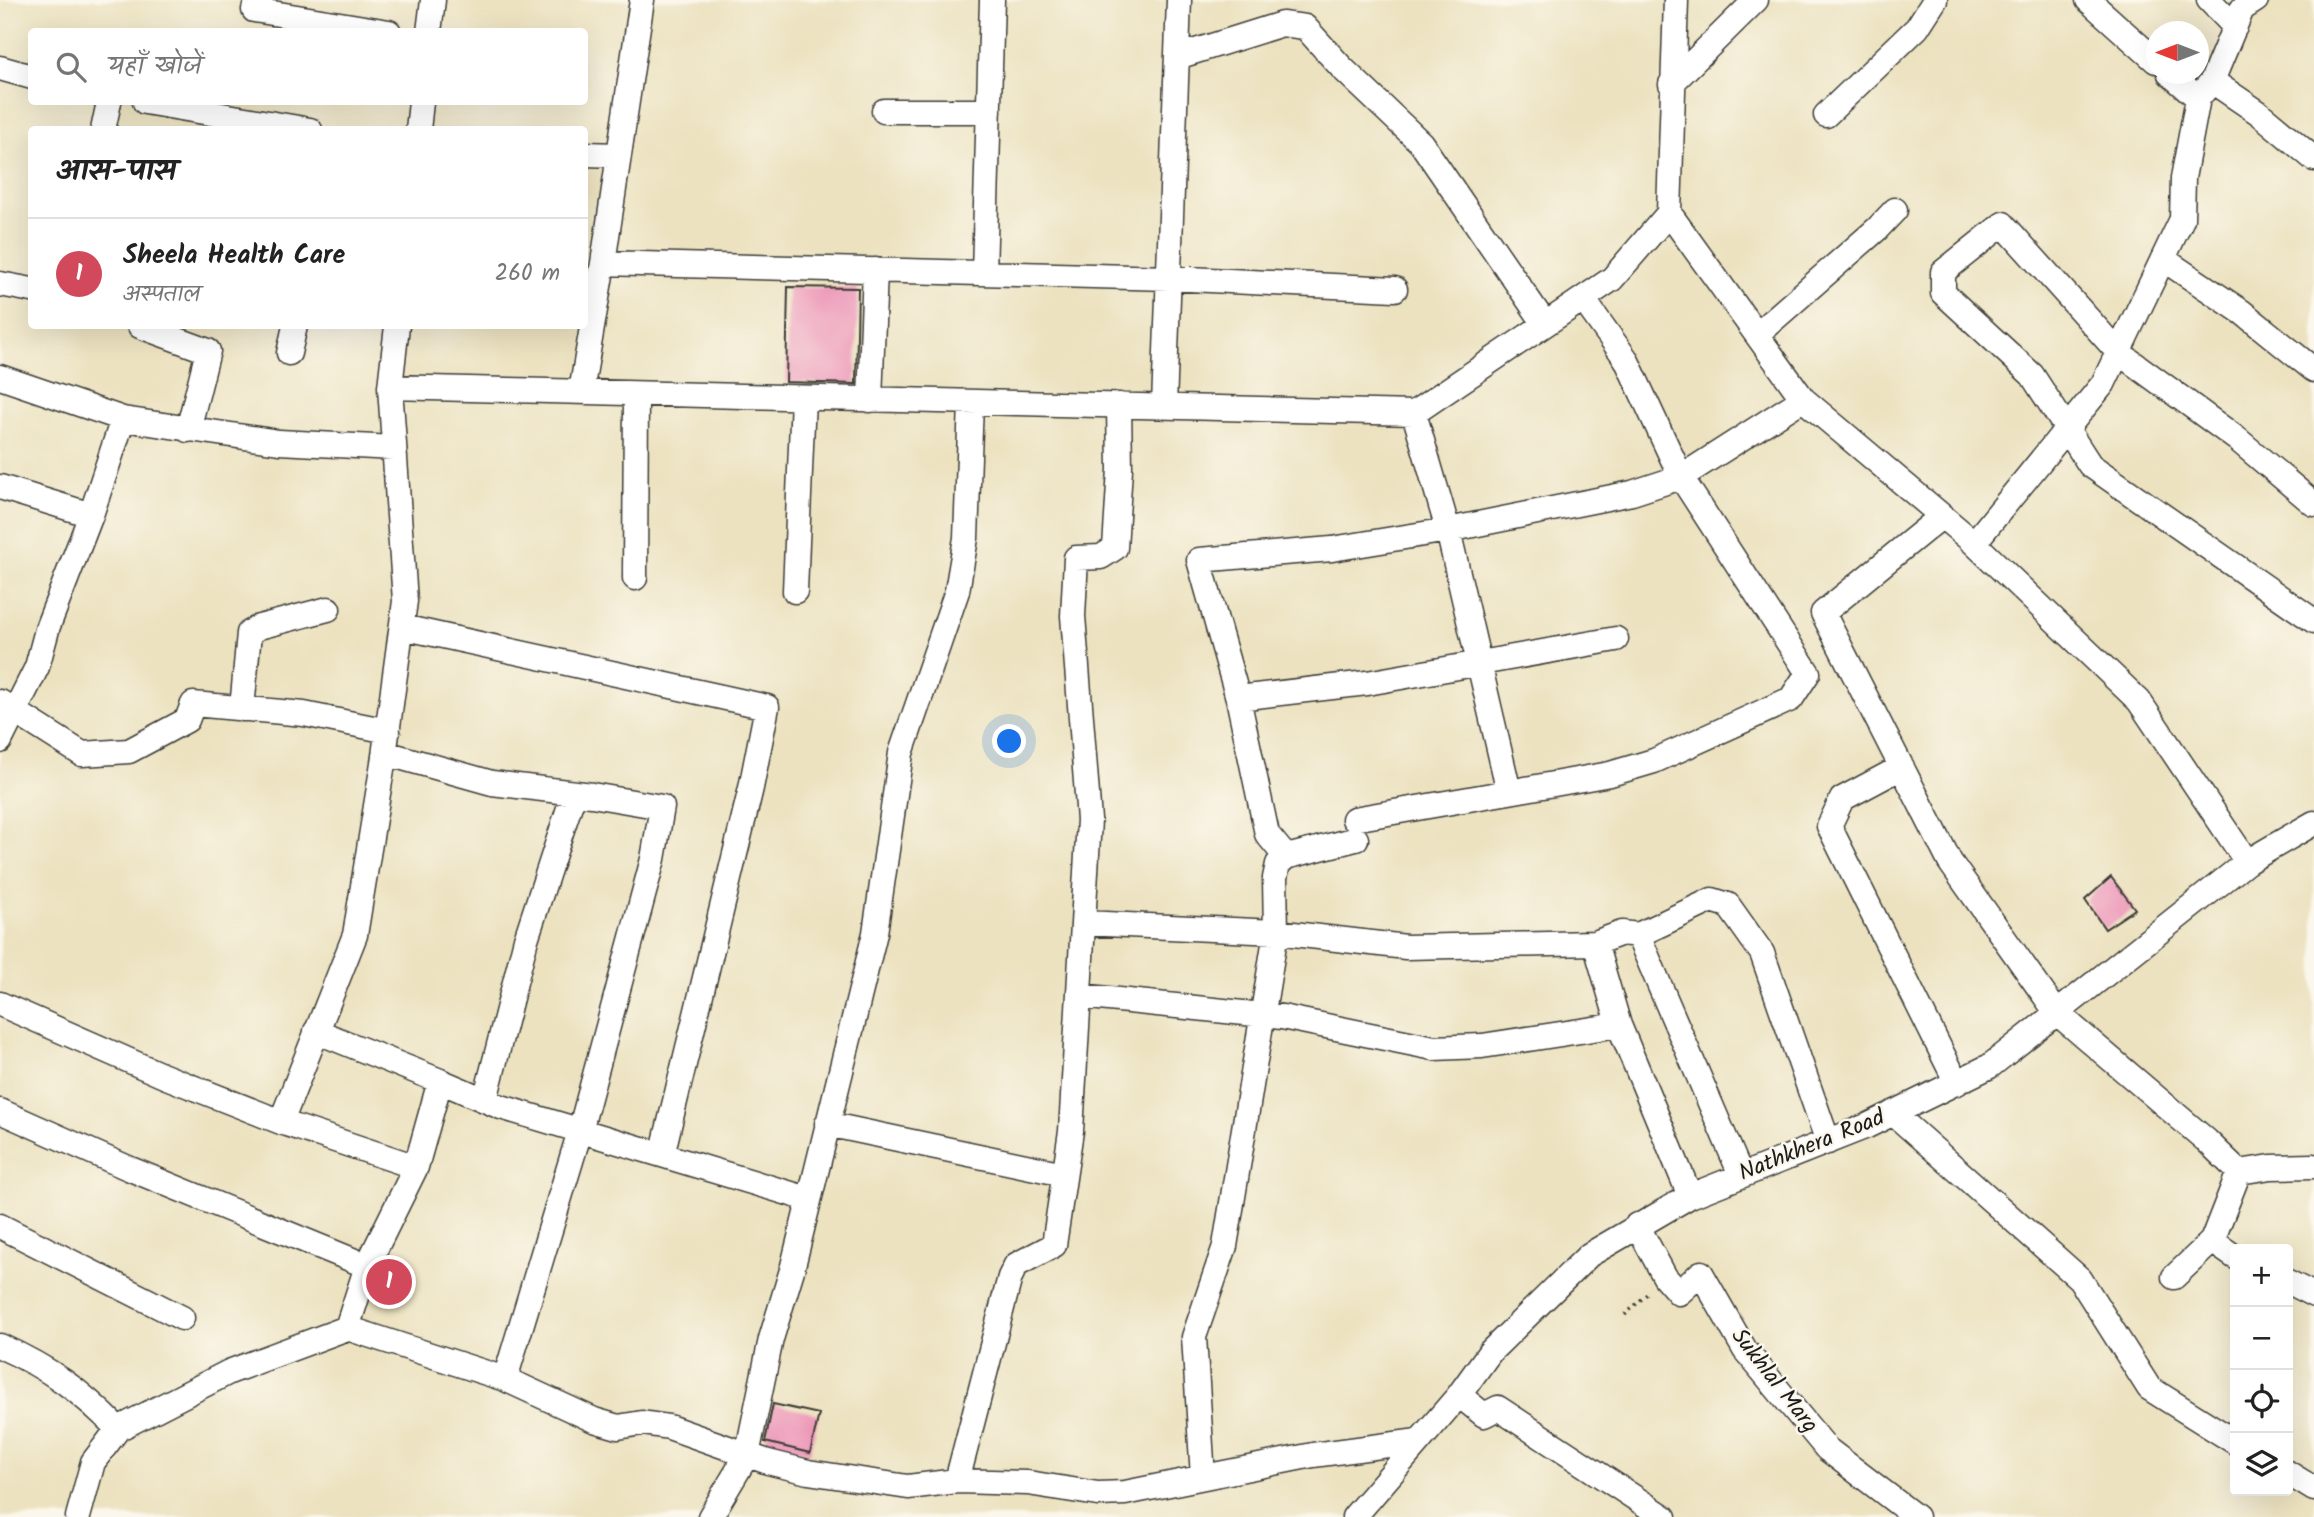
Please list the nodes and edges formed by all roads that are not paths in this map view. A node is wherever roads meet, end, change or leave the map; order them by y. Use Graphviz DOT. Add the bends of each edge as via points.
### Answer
graph roads {
  1 [pos="433,0"];
  2 [pos="642,0"];
  3 [pos="992,0"];
  4 [pos="1179,0"];
  5 [pos="1676,0"];
  6 [pos="1756,0"];
  7 [pos="1935,0"];
  8 [pos="2088,0"];
  9 [pos="2209,0"];
  10 [pos="2256,0"];
  11 [pos="254,10"];
  12 [pos="2235,27"];
  13 [pos="364,28"];
  14 [pos="430,28"];
  15 [pos="2146,51"];
  16 [pos="1177,57"];
  17 [pos="2,74"];
  18 [pos="28,77"];
  19 [pos="1671,84"];
  20 [pos="2192,84"];
  21 [pos="2205,90"];
  22 [pos="108,105"];
  23 [pos="157,105"];
  24 [pos="421,105"];
  25 [pos="884,111"];
  26 [pos="989,111"];
  27 [pos="1826,115"];
  28 [pos="222,122"];
  29 [pos="104,126"];
  30 [pos="266,126"];
  31 [pos="418,126"];
  32 [pos="588,154"];
  33 [pos="619,155"];
  34 [pos="2314,159"];
  35 [pos="1895,210"];
  36 [pos="1669,213"];
  37 [pos="2163,259"];
  38 [pos="603,263"];
  39 [pos="875,270"];
  40 [pos="984,273"];
  41 [pos="1169,278"];
  42 [pos="0,284"];
  43 [pos="28,289"];
  44 [pos="1395,289"];
  45 [pos="1583,299"];
  46 [pos="1545,324"];
  47 [pos="148,329"];
  48 [pos="294,329"];
  49 [pos="397,329"];
  50 [pos="1757,334"];
  51 [pos="2118,352"];
  52 [pos="289,353"];
  53 [pos="2314,370"];
  54 [pos="0,377"];
  55 [pos="390,387"];
  56 [pos="581,392"];
  57 [pos="636,394"];
  58 [pos="803,398"];
  59 [pos="1803,399"];
  60 [pos="870,400"];
  61 [pos="971,403"];
  62 [pos="1119,405"];
  63 [pos="1164,406"];
  64 [pos="1414,413"];
  65 [pos="123,419"];
  66 [pos="2066,429"];
  67 [pos="188,430"];
  68 [pos="394,448"];
  69 [pos="1681,477"];
  70 [pos="0,487"];
  71 [pos="2314,504"];
  72 [pos="92,515"];
  73 [pos="1942,516"];
  74 [pos="1448,530"];
  75 [pos="1974,543"];
  76 [pos="635,578"];
  77 [pos="794,591"];
  78 [pos="328,610"];
  79 [pos="2314,621"];
  80 [pos="402,627"];
  81 [pos="1616,639"];
  82 [pos="1478,662"];
  83 [pos="1238,698"];
  84 [pos="7,706"];
  85 [pos="242,709"];
  86 [pos="0,741"];
  87 [pos="386,742"];
  88 [pos="1902,767"];
  89 [pos="1509,792"];
  90 [pos="574,793"];
  91 [pos="2314,823"];
  92 [pos="1286,857"];
  93 [pos="2247,862"];
  94 [pos="1084,923"];
  95 [pos="1276,932"];
  96 [pos="1638,935"];
  97 [pos="1595,943"];
  98 [pos="1080,996"];
  99 [pos="0,1004"];
  100 [pos="2057,1013"];
  101 [pos="1261,1017"];
  102 [pos="1619,1025"];
  103 [pos="316,1031"];
  104 [pos="440,1081"];
  105 [pos="1957,1083"];
  106 [pos="485,1100"];
  107 [pos="0,1111"];
  108 [pos="1893,1113"];
  109 [pos="281,1122"];
  110 [pos="827,1124"];
  111 [pos="580,1131"];
  112 [pos="1828,1142"];
  113 [pos="662,1155"];
  114 [pos="2314,1166"];
  115 [pos="416,1167"];
  116 [pos="2239,1172"];
  117 [pos="1064,1174"];
  118 [pos="1741,1175"];
  119 [pos="1690,1196"];
  120 [pos="808,1199"];
  121 [pos="1637,1225"];
  122 [pos="0,1226"];
  123 [pos="2212,1241"];
  124 [pos="2230,1254"];
  125 [pos="367,1266"];
  126 [pos="2174,1277"];
  127 [pos="2293,1284"];
  128 [pos="2314,1295"];
  129 [pos="182,1318"];
  130 [pos="347,1328"];
  131 [pos="0,1346"];
  132 [pos="505,1379"];
  133 [pos="1459,1395"];
  134 [pos="118,1429"];
  135 [pos="2230,1439"];
  136 [pos="1418,1441"];
  137 [pos="747,1455"];
  138 [pos="1203,1477"];
  139 [pos="2293,1477"];
  140 [pos="957,1482"];
  141 [pos="2314,1489"];
  142 [pos="1634,1510"];
  143 [pos="83,1516"];
  144 [pos="710,1517"];
  145 [pos="1354,1517"];
  146 [pos="1664,1517"];
  147 [pos="1916,1517"];
  1 -- 14 [label="street"];
  2 -- 33 [label="street"];
  3 -- 26 [label="street"];
  4 -- 16 [label="street"];
  5 -- 19 [label="street"];
  6 -- 19 [label="street"];
  7 -- 27 [label="street" via="1917,29"];
  8 -- 15 [label="street"];
  9 -- 12 [label="street"];
  10 -- 12 [label="street" via="2242,9"];
  11 -- 13 [label="street"];
  12 -- 21 [label="street"];
  16 -- 41 [label="street"];
  16 -- 46 [label="street" via="1282,23 1306,27 1421,143"];
  17 -- 18 [label="street"];
  19 -- 36 [label="street"];
  20 -- 21 [label="street"];
  21 -- 34 [label="street" via="2259,113"];
  21 -- 37 [label="street" via="2183,178 2182,219"];
  22 -- 29 [label="street"];
  23 -- 28 [label="street"];
  24 -- 31 [label="street"];
  25 -- 26 [label="street"];
  26 -- 40 [label="street"];
  28 -- 30 [label="street"];
  32 -- 33 [label="street"];
  33 -- 38 [label="street"];
  35 -- 50 [label="street"];
  36 -- 45 [label="street" via="1612,279"];
  36 -- 50 [label="street"];
  37 -- 51 [label="street"];
  37 -- 53 [label="street" via="2242,312"];
  38 -- 39 [label="street"];
  38 -- 56 [label="street"];
  39 -- 40 [label="street"];
  39 -- 60 [label="street"];
  40 -- 41 [label="street"];
  41 -- 44 [label="street"];
  41 -- 63 [label="street"];
  42 -- 43 [label="street"];
  45 -- 46 [label="street"];
  45 -- 69 [label="street" via="1626,359"];
  46 -- 64 [label="street"];
  47 -- 67 [label="street" via="208,351"];
  48 -- 52 [label="street"];
  49 -- 55 [label="street"];
  50 -- 59 [label="street"];
  51 -- 66 [label="street" via="2103,384"];
  51 -- 66 [label="street" via="2003,224 1943,272 1943,293 2032,376"];
  51 -- 71 [label="street" via="2237,439"];
  54 -- 65 [label="street"];
  55 -- 56 [label="street"];
  55 -- 68 [label="street"];
  56 -- 57 [label="street"];
  57 -- 58 [label="street"];
  57 -- 76 [label="street"];
  58 -- 60 [label="street"];
  58 -- 77 [label="street"];
  59 -- 69 [label="street"];
  59 -- 73 [label="street"];
  60 -- 61 [label="street"];
  61 -- 62 [label="street"];
  61 -- 110 [label="street" via="966,538 957,591 901,752 875,933"];
  62 -- 63 [label="street"];
  62 -- 94 [label="street" via="1115,548 1101,557 1076,558 1073,616 1090,820"];
  63 -- 64 [label="street"];
  64 -- 74 [label="street"];
  65 -- 67 [label="street"];
  65 -- 72 [label="street"];
  66 -- 75 [label="street"];
  66 -- 79 [label="street" via="2090,465"];
  67 -- 68 [label="street" via="279,442"];
  68 -- 80 [label="street" via="405,601"];
  69 -- 74 [label="street" via="1632,493"];
  69 -- 89 [label="street" via="1808,673 1791,699 1654,761 1610,775"];
  70 -- 72 [label="street"];
  72 -- 84 [label="street" via="48,626 37,667"];
  73 -- 75 [label="street"];
  73 -- 88 [label="street" via="1823,613"];
  74 -- 82 [label="street"];
  74 -- 83 [label="street" via="1332,548 1199,560"];
  75 -- 93 [label="street" via="2138,701"];
  78 -- 85 [label="street" via="260,626 249,633"];
  80 -- 87 [label="street"];
  80 -- 113 [label="street" via="767,707"];
  81 -- 82 [label="street"];
  82 -- 83 [label="street" via="1367,684"];
  82 -- 89 [label="street"];
  83 -- 92 [label="street" via="1268,834"];
  84 -- 85 [label="street" via="82,754 129,751 187,720 193,704"];
  84 -- 86 [label="street"];
  85 -- 87 [label="street" via="304,714"];
  87 -- 90 [label="street" via="492,783"];
  87 -- 103 [label="street" via="355,934"];
  88 -- 100 [label="street" via="1950,862"];
  88 -- 105 [label="street" via="1842,799 1829,825"];
  89 -- 92 [label="street" via="1355,829"];
  90 -- 106 [label="street" via="527,939"];
  90 -- 111 [label="street" via="662,807 653,859"];
  91 -- 93 [label="street, Nathkhera Road"];
  92 -- 95 [label="street" via="1278,864 1275,878"];
  93 -- 100 [label="street, Nathkhera Road"];
  94 -- 95 [label="street"];
  94 -- 98 [label="street"];
  95 -- 97 [label="street" via="1406,947"];
  95 -- 101 [label="street"];
  96 -- 97 [label="street" via="1622,933"];
  96 -- 112 [label="street" via="1712,900 1728,905 1762,953"];
  96 -- 118 [label="street"];
  97 -- 102 [label="street"];
  98 -- 101 [label="street"];
  98 -- 117 [label="street"];
  99 -- 109 [label="street"];
  100 -- 105 [label="street, Nathkhera Road" via="1990,1066"];
  100 -- 116 [label="street"];
  101 -- 102 [label="street" via="1282,1017 1434,1048 1482,1046"];
  101 -- 138 [label="street" via="1225,1246 1194,1337"];
  102 -- 119 [label="street"];
  103 -- 104 [label="street"];
  103 -- 109 [label="street"];
  104 -- 106 [label="street"];
  104 -- 115 [label="street"];
  105 -- 108 [label="street, Nathkhera Road"];
  106 -- 111 [label="street"];
  107 -- 125 [label="street"];
  108 -- 112 [label="street, Nathkhera Road"];
  108 -- 135 [label="street" via="2080,1279 2149,1388"];
  109 -- 115 [label="street"];
  110 -- 117 [label="street"];
  110 -- 120 [label="street"];
  111 -- 113 [label="street"];
  111 -- 132 [label="street"];
  112 -- 118 [label="street, Nathkhera Road"];
  113 -- 120 [label="street"];
  114 -- 116 [label="street"];
  115 -- 125 [label="street"];
  116 -- 123 [label="street"];
  117 -- 140 [label="street" via="1054,1245 1016,1265 1010,1277"];
  118 -- 119 [label="street, Nathkhera Road"];
  119 -- 121 [label="street, Nathkhera Road"];
  120 -- 137 [label="street" via="771,1339"];
  121 -- 133 [label="street, Nathkhera Road" via="1589,1255 1490,1352"];
  121 -- 147 [label="street, Sukhlal Marg" via="1665,1277 1679,1293 1701,1273 1745,1350 1827,1449"];
  122 -- 129 [label="street"];
  123 -- 124 [label="street"];
  123 -- 126 [label="street"];
  125 -- 130 [label="street"];
  127 -- 128 [label="street"];
  130 -- 132 [label="street"];
  130 -- 134 [label="street" via="229,1372"];
  131 -- 134 [label="street" via="44,1365 84,1394"];
  132 -- 137 [label="street" via="594,1420 618,1427 642,1423 669,1427"];
  133 -- 136 [label="street, Nathkhera Road"];
  133 -- 142 [label="street" via="1484,1415 1498,1408"];
  134 -- 143 [label="street" via="93,1462"];
  136 -- 138 [label="street" via="1313,1455"];
  136 -- 145 [label="street, Nathkhera Road"];
  137 -- 140 [label="street" via="851,1480 908,1487"];
  137 -- 144 [label="street"];
  138 -- 140 [label="street" via="1098,1494 1028,1483"];
  139 -- 141 [label="street"];
  142 -- 146 [label="street"];
}
